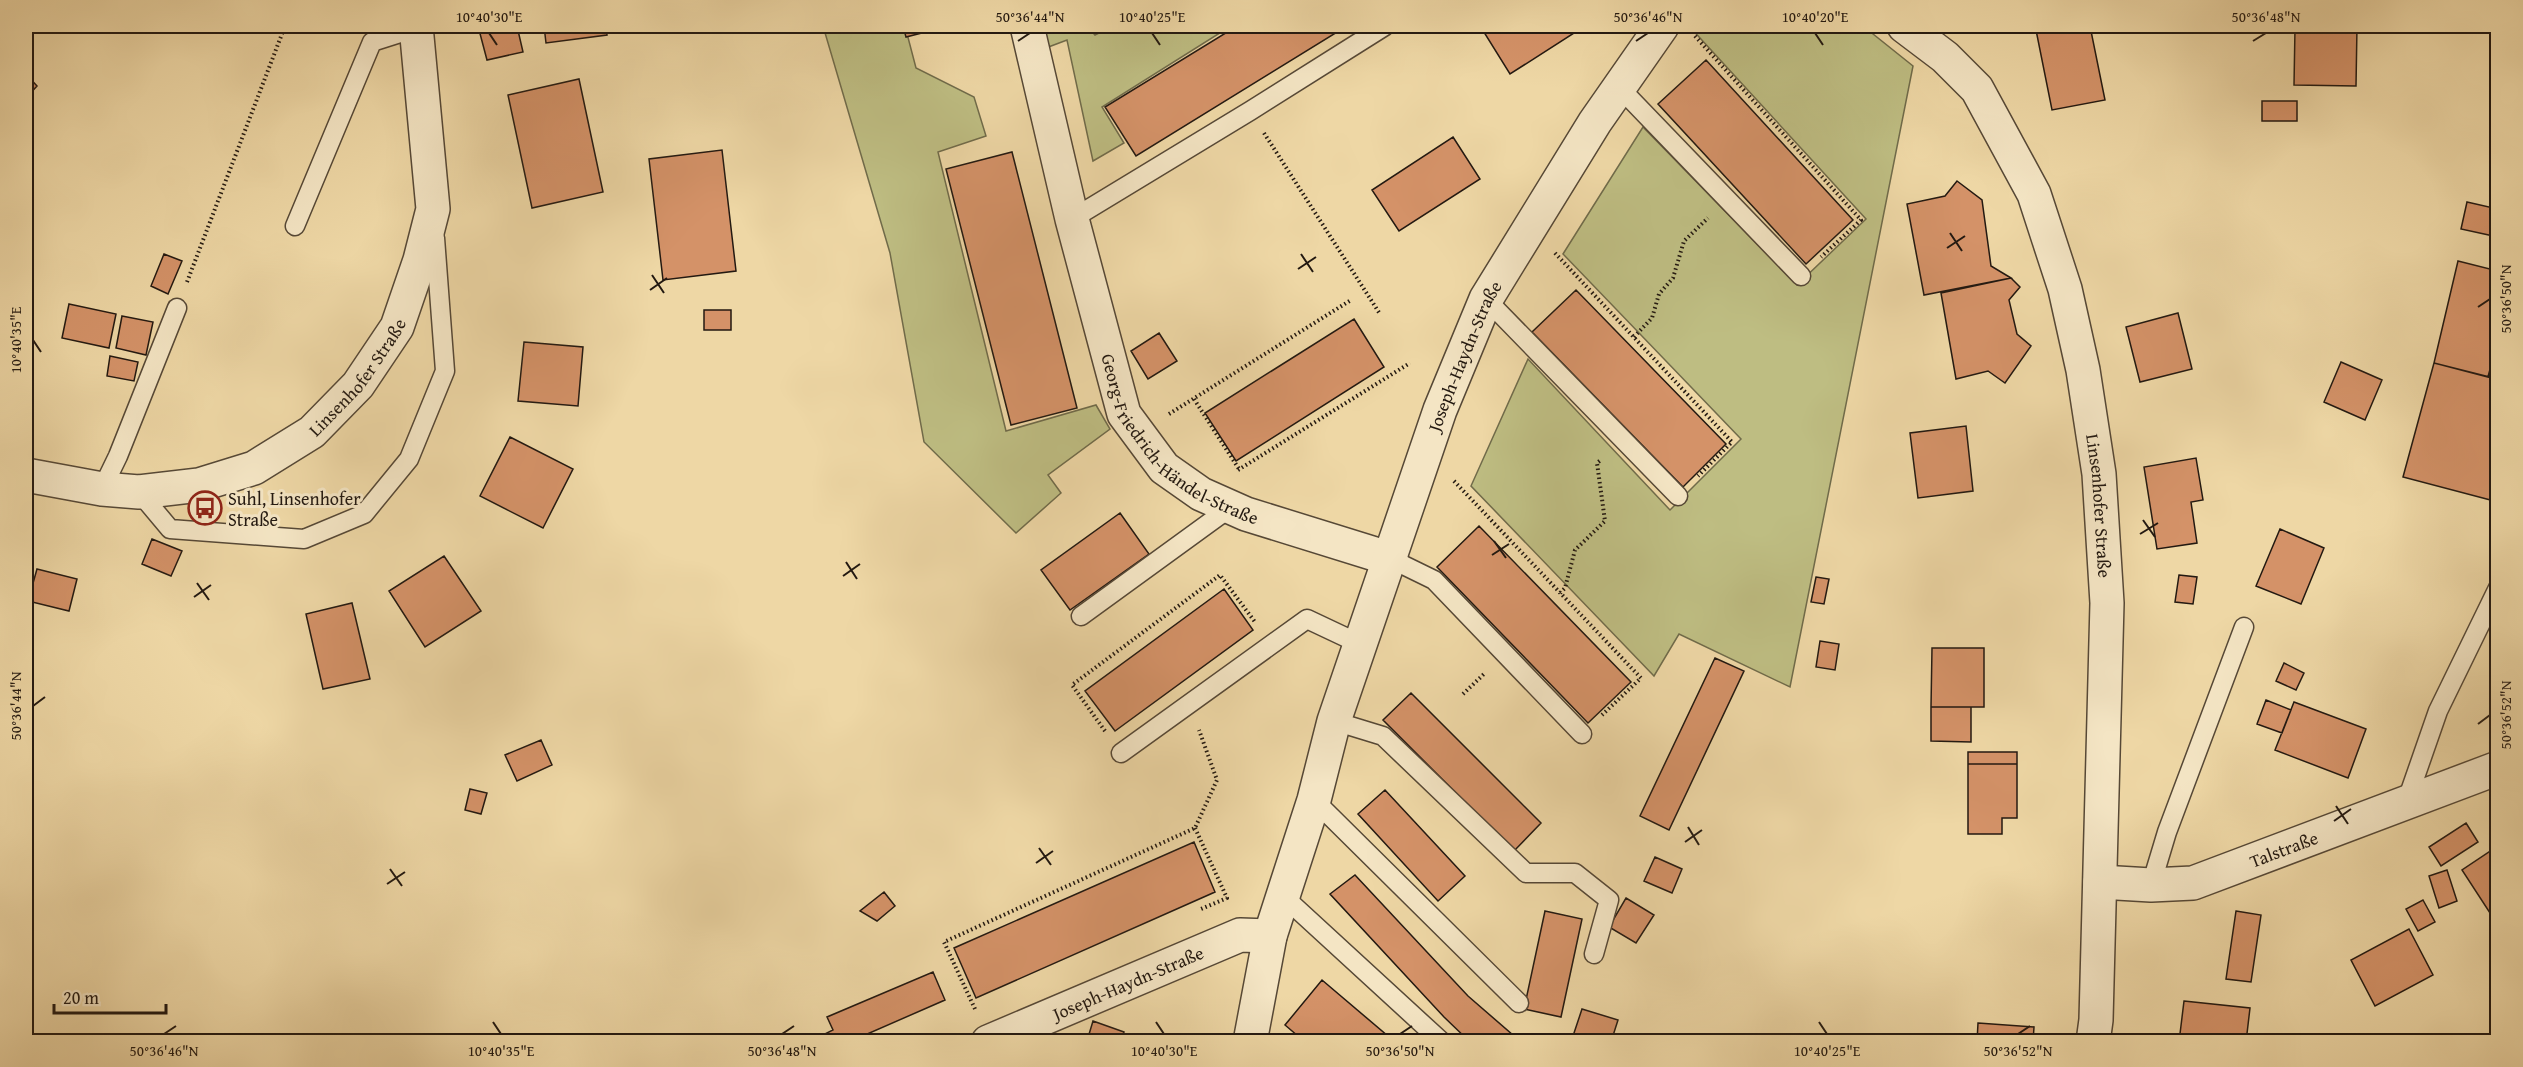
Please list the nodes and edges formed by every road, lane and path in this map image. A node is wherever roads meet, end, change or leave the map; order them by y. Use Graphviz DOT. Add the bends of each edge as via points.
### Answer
graph roads {
  1 [pos="285,26"];
  2 [pos="1027,26"];
  3 [pos="1385,26"];
  4 [pos="1662,26"];
  5 [pos="1904,26"];
  6 [pos="416,27"];
  7 [pos="1694,34"];
  8 [pos="1619,87"];
  9 [pos="1250,111"];
  10 [pos="1727,199"];
  11 [pos="433,209"];
  12 [pos="1072,219"];
  13 [pos="295,226"];
  14 [pos="1531,227"];
  15 [pos="1801,276"];
  16 [pos="1486,299"];
  17 [pos="1351,300"];
  18 [pos="177,308"];
  19 [pos="1380,315"];
  20 [pos="1634,337"];
  21 [pos="1410,363"];
  22 [pos="1194,399"];
  23 [pos="1139,433"];
  24 [pos="1622,438"];
  25 [pos="1426,452"];
  26 [pos="1239,470"];
  27 [pos="26,475"];
  28 [pos="102,489"];
  29 [pos="139,492"];
  30 [pos="1201,494"];
  31 [pos="1678,496"];
  32 [pos="1231,507"];
  33 [pos="1391,559"];
  34 [pos="2498,588"];
  35 [pos="1560,593"];
  36 [pos="1080,616"];
  37 [pos="2244,627"];
  38 [pos="1272,644"];
  39 [pos="1360,644"];
  40 [pos="1189,704"];
  41 [pos="1335,721"];
  42 [pos="1582,734"];
  43 [pos="1121,753"];
  44 [pos="2498,768"];
  45 [pos="1314,800"];
  46 [pos="2406,803"];
  47 [pos="1195,828"];
  48 [pos="2100,882"];
  49 [pos="2151,885"];
  50 [pos="1283,896"];
  51 [pos="1199,910"];
  52 [pos="1270,936"];
  53 [pos="1594,954"];
  54 [pos="1519,1003"];
  55 [pos="984,1006"];
  56 [pos="1257,1037"];
  57 [pos="988,1041"];
  58 [pos="1442,1041"];
  59 [pos="2093,1041"];
  1 -- 18 [label="path"];
  2 -- 12 [label="street, Georg-Friedrich-Händel-Straße"];
  3 -- 9 [label="lane"];
  4 -- 8 [label="street, Joseph-Haydn-Straße"];
  5 -- 48 [label="street, Linsenhofer Straße" via="1945,57 1977,89 2034,194 2065,289 2099,474 2107,603"];
  6 -- 11 [label="street, Linsenhofer Straße"];
  6 -- 13 [label="lane" via="372,42"];
  7 -- 15 [label="path" via="1861,220"];
  8 -- 10 [label="lane"];
  8 -- 14 [label="street, Joseph-Haydn-Straße"];
  9 -- 12 [label="lane"];
  9 -- 19 [label="path"];
  10 -- 15 [label="lane"];
  10 -- 20 [label="path" via="1684,242 1673,278 1659,294 1652,318"];
  11 -- 29 [label="street, Linsenhofer Straße" via="397,327 358,385 312,432 254,468 199,485"];
  11 -- 29 [label="lane" via="445,370 409,459 364,514 304,539 170,529"];
  12 -- 23 [label="street, Georg-Friedrich-Händel-Straße" via="1124,414"];
  14 -- 16 [label="street, Joseph-Haydn-Straße"];
  14 -- 20 [label="path"];
  16 -- 24 [label="lane"];
  16 -- 25 [label="street, Joseph-Haydn-Straße"];
  17 -- 22 [label="path"];
  18 -- 28 [label="lane"];
  20 -- 31 [label="path" via="1732,442"];
  21 -- 26 [label="path"];
  22 -- 23 [label="path"];
  22 -- 26 [label="path"];
  23 -- 30 [label="street, Georg-Friedrich-Händel-Straße" via="1164,468"];
  24 -- 31 [label="lane"];
  24 -- 35 [label="path" via="1598,463 1605,521 1575,550 1565,588"];
  25 -- 33 [label="street, Joseph-Haydn-Straße"];
  25 -- 35 [label="path"];
  26 -- 30 [label="path"];
  27 -- 28 [label="street, Linsenhofer Straße"];
  28 -- 29 [label="street, Linsenhofer Straße"];
  30 -- 32 [label="street, Georg-Friedrich-Händel-Straße"];
  32 -- 33 [label="street, Georg-Friedrich-Händel-Straße"];
  32 -- 36 [label="lane"];
  33 -- 39 [label="street, Joseph-Haydn-Straße"];
  33 -- 42 [label="lane" via="1434,580"];
  34 -- 46 [label="lane" via="2438,711"];
  35 -- 42 [label="path" via="1641,678"];
  37 -- 49 [label="lane"];
  38 -- 39 [label="lane" via="1307,619"];
  38 -- 40 [label="lane"];
  38 -- 43 [label="path" via="1220,575 1072,685"];
  39 -- 41 [label="street, Joseph-Haydn-Straße"];
  40 -- 43 [label="lane"];
  40 -- 47 [label="path" via="1217,780"];
  41 -- 45 [label="street, Joseph-Haydn-Straße"];
  41 -- 53 [label="lane" via="1383,736 1526,873 1575,873 1609,900"];
  44 -- 46 [label="street, Talstraße"];
  45 -- 50 [label="street, Joseph-Haydn-Straße"];
  45 -- 54 [label="lane"];
  46 -- 49 [label="street, Talstraße" via="2193,883"];
  47 -- 51 [label="path" via="1227,898"];
  47 -- 55 [label="path" via="944,942 974,1010"];
  48 -- 49 [label="street, Talstraße"];
  48 -- 59 [label="street, Linsenhofer Straße"];
  50 -- 52 [label="street, Joseph-Haydn-Straße"];
  50 -- 58 [label="lane"];
  52 -- 56 [label="street, Joseph-Haydn-Straße"];
  52 -- 57 [label="street, Joseph-Haydn-Straße" via="1240,935"];
}
